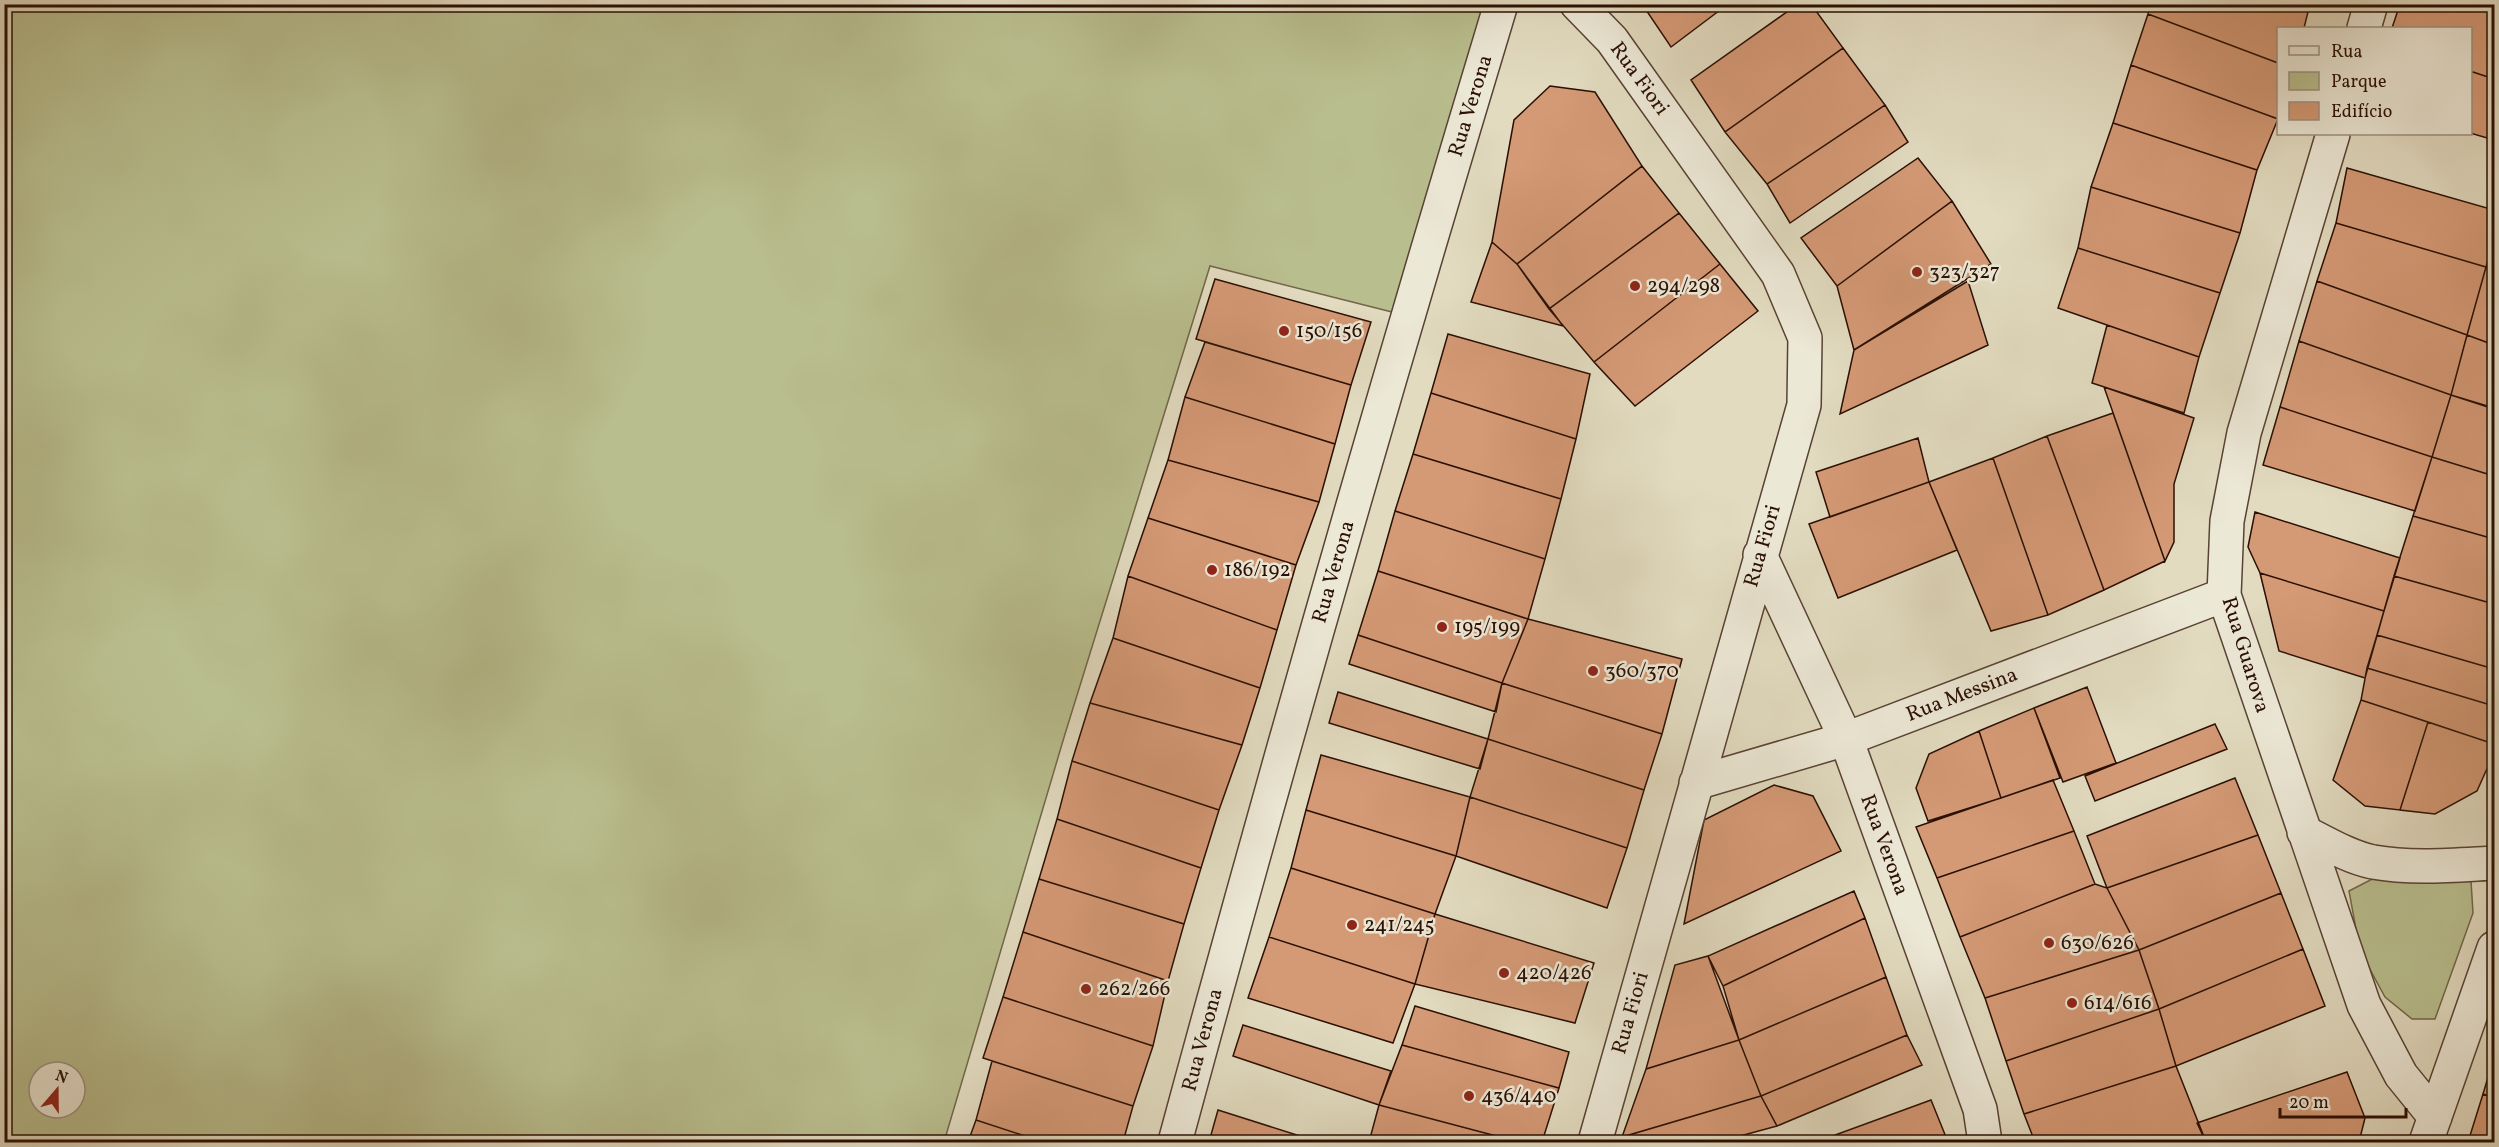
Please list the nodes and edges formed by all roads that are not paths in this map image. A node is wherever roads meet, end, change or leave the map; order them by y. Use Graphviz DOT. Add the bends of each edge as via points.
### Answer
graph roads {
  1 [pos="1501,4"];
  2 [pos="1576,4"];
  3 [pos="2371,4"];
  4 [pos="2364,27"];
  5 [pos="2333,135"];
  6 [pos="1760,555"];
  7 [pos="2224,595"];
  8 [pos="1846,739"];
  9 [pos="1696,783"];
  10 [pos="2304,832"];
  11 [pos="2494,863"];
  12 [pos="2494,948"];
  13 [pos="2430,1130"];
  14 [pos="1175,1143"];
  15 [pos="1594,1143"];
  16 [pos="1985,1143"];
  1 -- 14 [label="street, Rua Verona" via="1251,862"];
  2 -- 6 [label="street, Rua Fiori" via="1612,40 1778,274 1805,338 1804,405"];
  3 -- 4 [label="street"];
  5 -- 7 [label="street, Rua Guarova" via="2244,433 2227,521"];
  6 -- 8 [label="street, Rua Verona"];
  6 -- 9 [label="street, Rua Fiori"];
  7 -- 8 [label="street, Rua Messina"];
  7 -- 10 [label="street, Rua Guarova"];
  8 -- 9 [label="street, Rua Messina"];
  8 -- 16 [label="street, Rua Verona" via="1980,1109"];
  9 -- 15 [label="street, Rua Fiori"];
  10 -- 11 [label="street" via="2372,862 2455,866"];
  10 -- 13 [label="street, Rua Guarova" via="2364,1005"];
  12 -- 13 [label="street"];
}
